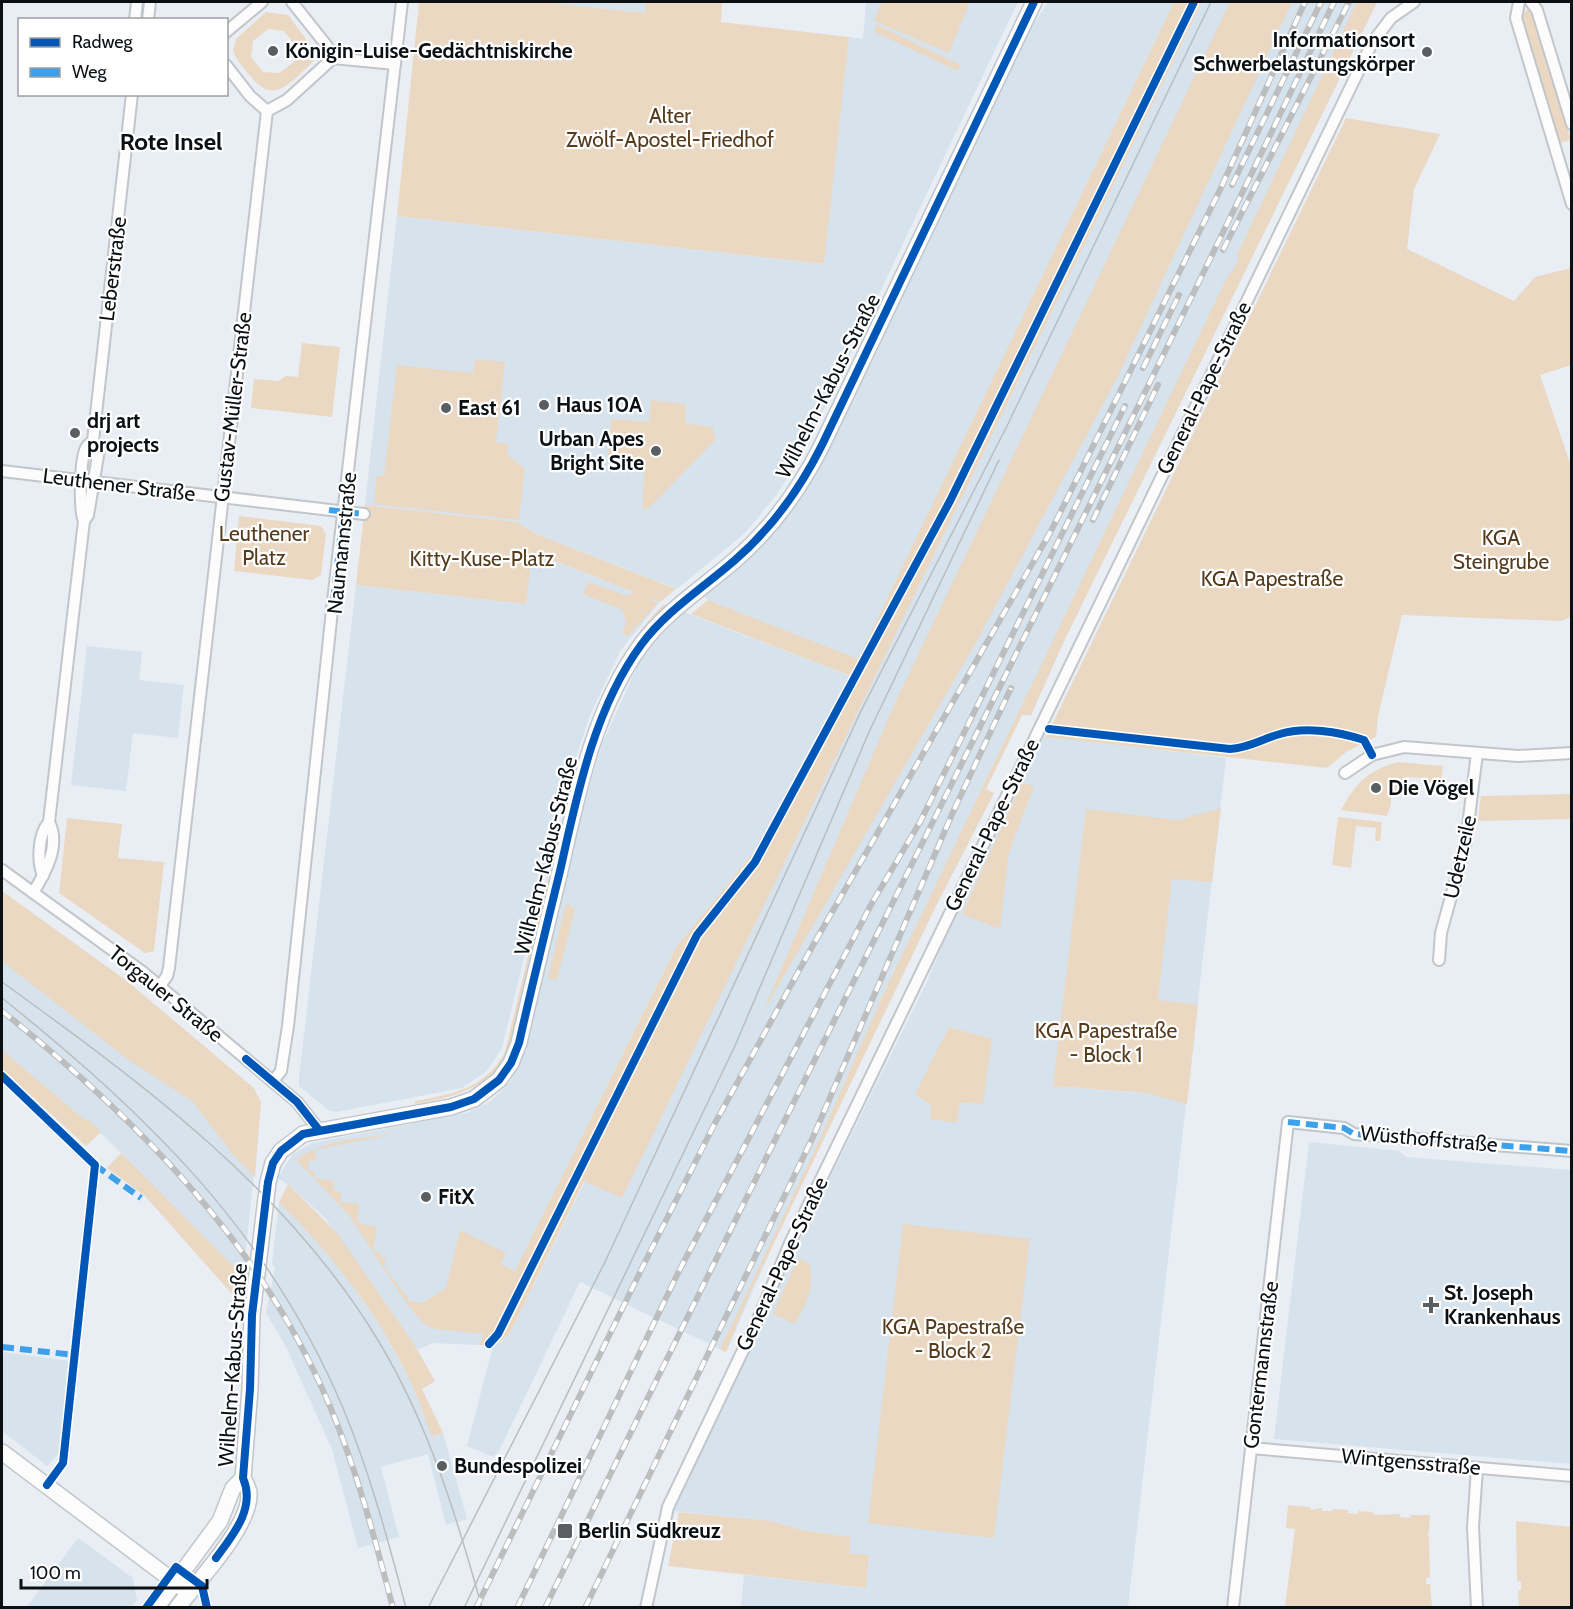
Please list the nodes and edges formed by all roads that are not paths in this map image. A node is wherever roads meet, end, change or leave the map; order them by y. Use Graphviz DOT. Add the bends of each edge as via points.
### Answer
graph roads {
  1 [pos="137,2"];
  2 [pos="150,2"];
  3 [pos="262,2"];
  4 [pos="292,2"];
  5 [pos="402,2"];
  6 [pos="1034,2"];
  7 [pos="1414,2"];
  8 [pos="1519,2"];
  9 [pos="1531,2"];
  10 [pos="135,18"];
  11 [pos="148,18"];
  12 [pos="228,30"];
  13 [pos="333,58"];
  14 [pos="395,64"];
  15 [pos="228,68"];
  16 [pos="133,96"];
  17 [pos="267,111"];
  18 [pos="1572,124"];
  19 [pos="1572,204"];
  20 [pos="93,441"];
  21 [pos="2,471"];
  22 [pos="82,481"];
  23 [pos="95,482"];
  24 [pos="223,497"];
  25 [pos="343,511"];
  26 [pos="364,514"];
  27 [pos="84,521"];
  28 [pos="1477,753"];
  29 [pos="1572,753"];
  30 [pos="1346,773"];
  31 [pos="2,870"];
  32 [pos="33,893"];
  33 [pos="1439,960"];
  34 [pos="160,986"];
  35 [pos="273,1082"];
  36 [pos="1288,1122"];
  37 [pos="319,1130"];
  38 [pos="1572,1151"];
  39 [pos="1251,1448"];
  40 [pos="2,1452"];
  41 [pos="1477,1468"];
  42 [pos="1572,1476"];
  43 [pos="243,1479"];
  44 [pos="175,1582"];
  45 [pos="189,1593"];
  46 [pos="156,1608"];
  47 [pos="177,1608"];
  48 [pos="646,1608"];
  49 [pos="1233,1608"];
  50 [pos="1477,1608"];
  1 -- 10 [label="street"];
  2 -- 11 [label="street"];
  3 -- 12 [label="street"];
  4 -- 13 [label="street"];
  5 -- 14 [label="street, Naumannstraße"];
  6 -- 37 [label="street, Wilhelm-Kabus-Straße" via="800,485 747,550 657,627 634,654 620,680 582,781 512,1063 494,1086 467,1102"];
  7 -- 48 [label="street, General-Pape-Straße" via="1391,18 1372,43 791,1241 668,1507"];
  8 -- 19 [label="street" via="1516,18"];
  9 -- 18 [label="street" via="1537,10"];
  13 -- 14 [label="street"];
  13 -- 17 [label="street" via="287,100"];
  14 -- 25 [label="street, Naumannstraße"];
  15 -- 17 [label="street"];
  16 -- 20 [label="street, Leberstraße"];
  17 -- 24 [label="street, Gustav-Müller-Straße"];
  20 -- 22 [label="street, Leberstraße" via="86,448"];
  20 -- 23 [label="street, Leberstraße" via="99,450"];
  21 -- 22 [label="street, Leuthener Straße"];
  22 -- 23 [label="street, Leuthener Straße"];
  22 -- 27 [label="street, Leberstraße"];
  23 -- 24 [label="street, Leuthener Straße"];
  23 -- 27 [label="street, Leberstraße"];
  24 -- 25 [label="street, Leuthener Straße"];
  24 -- 34 [label="street, Gustav-Müller-Straße" via="169,968"];
  25 -- 26 [label="street, Leuthener Straße"];
  25 -- 35 [label="street, Naumannstraße" via="288,1026 281,1071"];
  27 -- 32 [label="street, Leberstraße" via="49,822 43,829 39,865 43,876"];
  28 -- 29 [label="street"];
  28 -- 30 [label="street" via="1392,749 1363,760"];
  28 -- 33 [label="street, Udetzeile" via="1466,842 1441,933"];
  31 -- 32 [label="street, Torgauer Straße"];
  32 -- 34 [label="street, Torgauer Straße"];
  34 -- 35 [label="street, Torgauer Straße"];
  35 -- 37 [label="street, Torgauer Straße" via="297,1102"];
  36 -- 38 [label="street, Wüsthoffstraße" via="1344,1128 1354,1134"];
  36 -- 39 [label="street, Gontermannstraße"];
  37 -- 43 [label="street, Wilhelm-Kabus-Straße" via="299,1136 281,1151 268,1182 252,1315"];
  39 -- 41 [label="street, Wintgensstraße"];
  39 -- 49 [label="street, Gontermannstraße"];
  40 -- 44 [label="street"];
  41 -- 42 [label="street, Wintgensstraße"];
  41 -- 50 [label="street" via="1473,1527"];
  43 -- 44 [label="street, Wilhelm-Kabus-Straße" via="233,1488 220,1521"];
  43 -- 45 [label="street, Wilhelm-Kabus-Straße" via="249,1491 242,1519"];
  44 -- 45 [label="street"];
  44 -- 46 [label="street, Wilhelm-Kabus-Straße"];
  45 -- 47 [label="street, Wilhelm-Kabus-Straße"];
}
